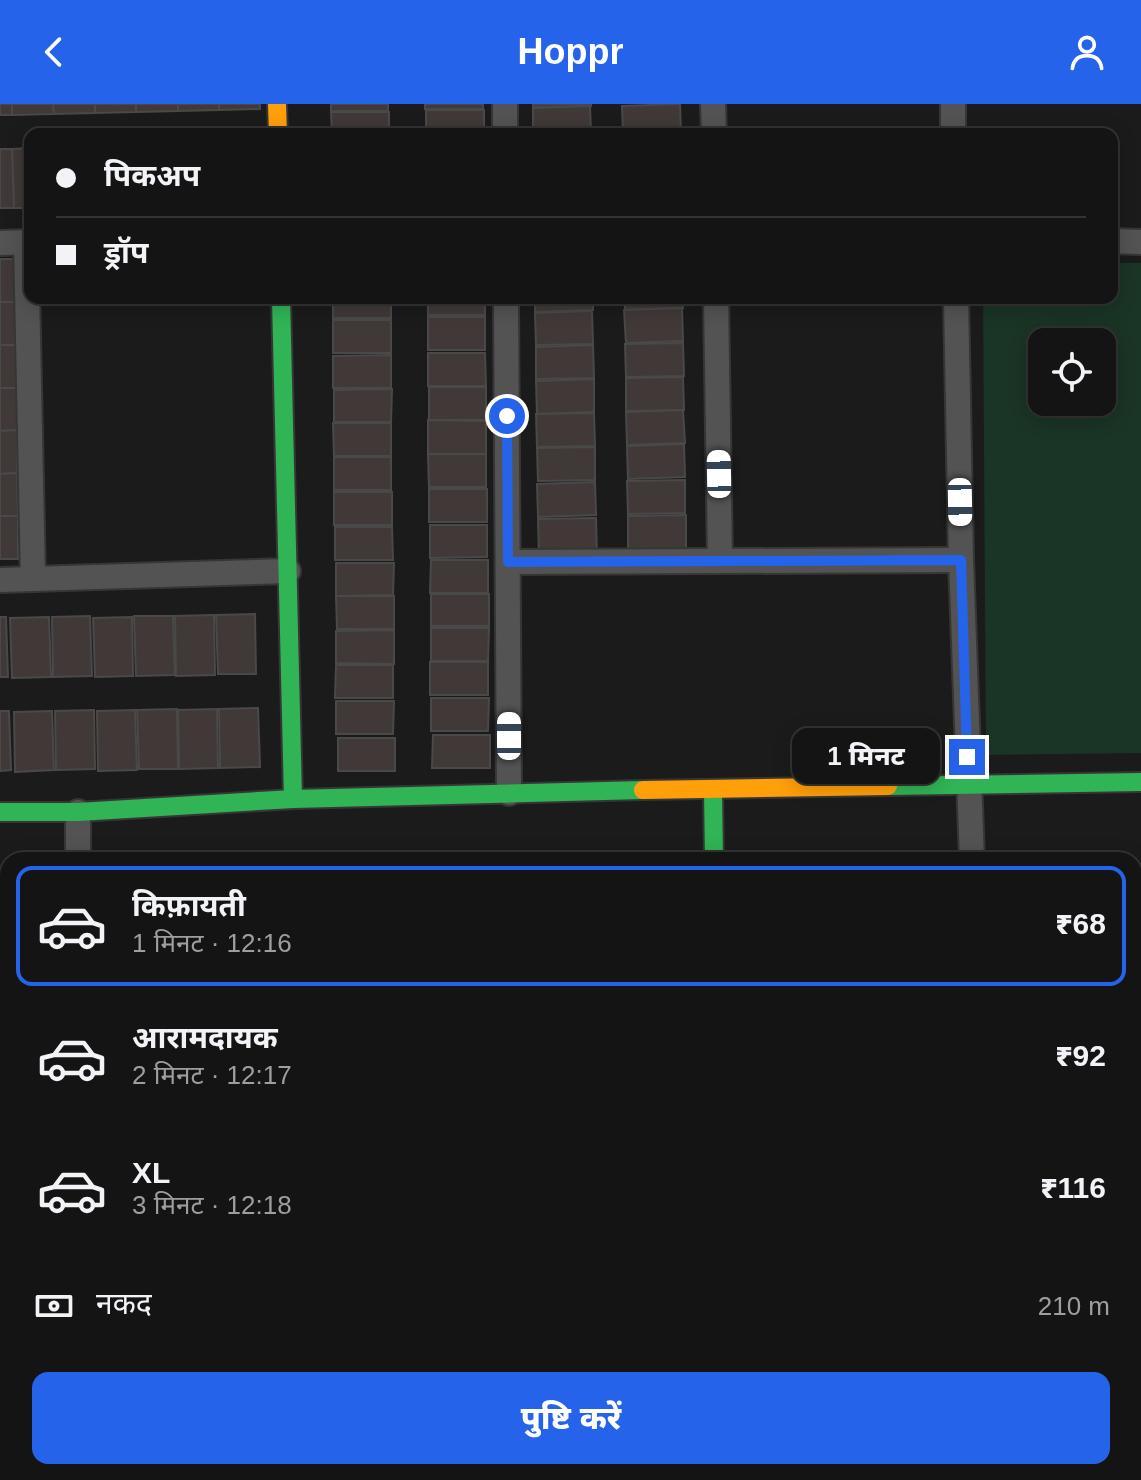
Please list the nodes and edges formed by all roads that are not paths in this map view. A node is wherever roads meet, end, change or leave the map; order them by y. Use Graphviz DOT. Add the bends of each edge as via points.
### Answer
graph roads {
  1 [pos="277,104"];
  2 [pos="505,104"];
  3 [pos="713,104"];
  4 [pos="953,104"];
  5 [pos="278,128"];
  6 [pos="505,128"];
  7 [pos="714,128"];
  8 [pos="953,128"];
  9 [pos="1118,241"];
  10 [pos="24,242"];
  11 [pos="1141,242"];
  12 [pos="0,243"];
  13 [pos="29,304"];
  14 [pos="281,304"];
  15 [pos="506,304"];
  16 [pos="716,304"];
  17 [pos="956,304"];
  18 [pos="961,560"];
  19 [pos="720,561"];
  20 [pos="508,562"];
  21 [pos="288,571"];
  22 [pos="33,579"];
  23 [pos="0,580"];
  24 [pos="1141,782"];
  25 [pos="968,785"];
  26 [pos="713,790"];
  27 [pos="509,793"];
  28 [pos="293,799"];
  29 [pos="0,812"];
  30 [pos="78,812"];
  31 [pos="78,852"];
  32 [pos="714,852"];
  33 [pos="972,852"];
  34 [pos="932,1480"];
  35 [pos="954,1480"];
  1 -- 5 [label="street"];
  2 -- 6 [label="street"];
  3 -- 7 [label="street"];
  4 -- 8 [label="street"];
  9 -- 11 [label="street"];
  10 -- 12 [label="street"];
  13 -- 22 [label="street"];
  14 -- 21 [label="street"];
  15 -- 20 [label="street"];
  16 -- 19 [label="street"];
  17 -- 18 [label="street"];
  18 -- 19 [label="street"];
  18 -- 25 [label="street"];
  19 -- 20 [label="street"];
  20 -- 27 [label="street"];
  21 -- 22 [label="street"];
  21 -- 28 [label="street"];
  22 -- 23 [label="street"];
  24 -- 25 [label="street"];
  25 -- 26 [label="street"];
  25 -- 33 [label="street"];
  26 -- 27 [label="street"];
  26 -- 32 [label="street"];
  27 -- 28 [label="street"];
  28 -- 30 [label="street"];
  29 -- 30 [label="street"];
  30 -- 31 [label="street"];
  34 -- 35 [label="street"];
}
